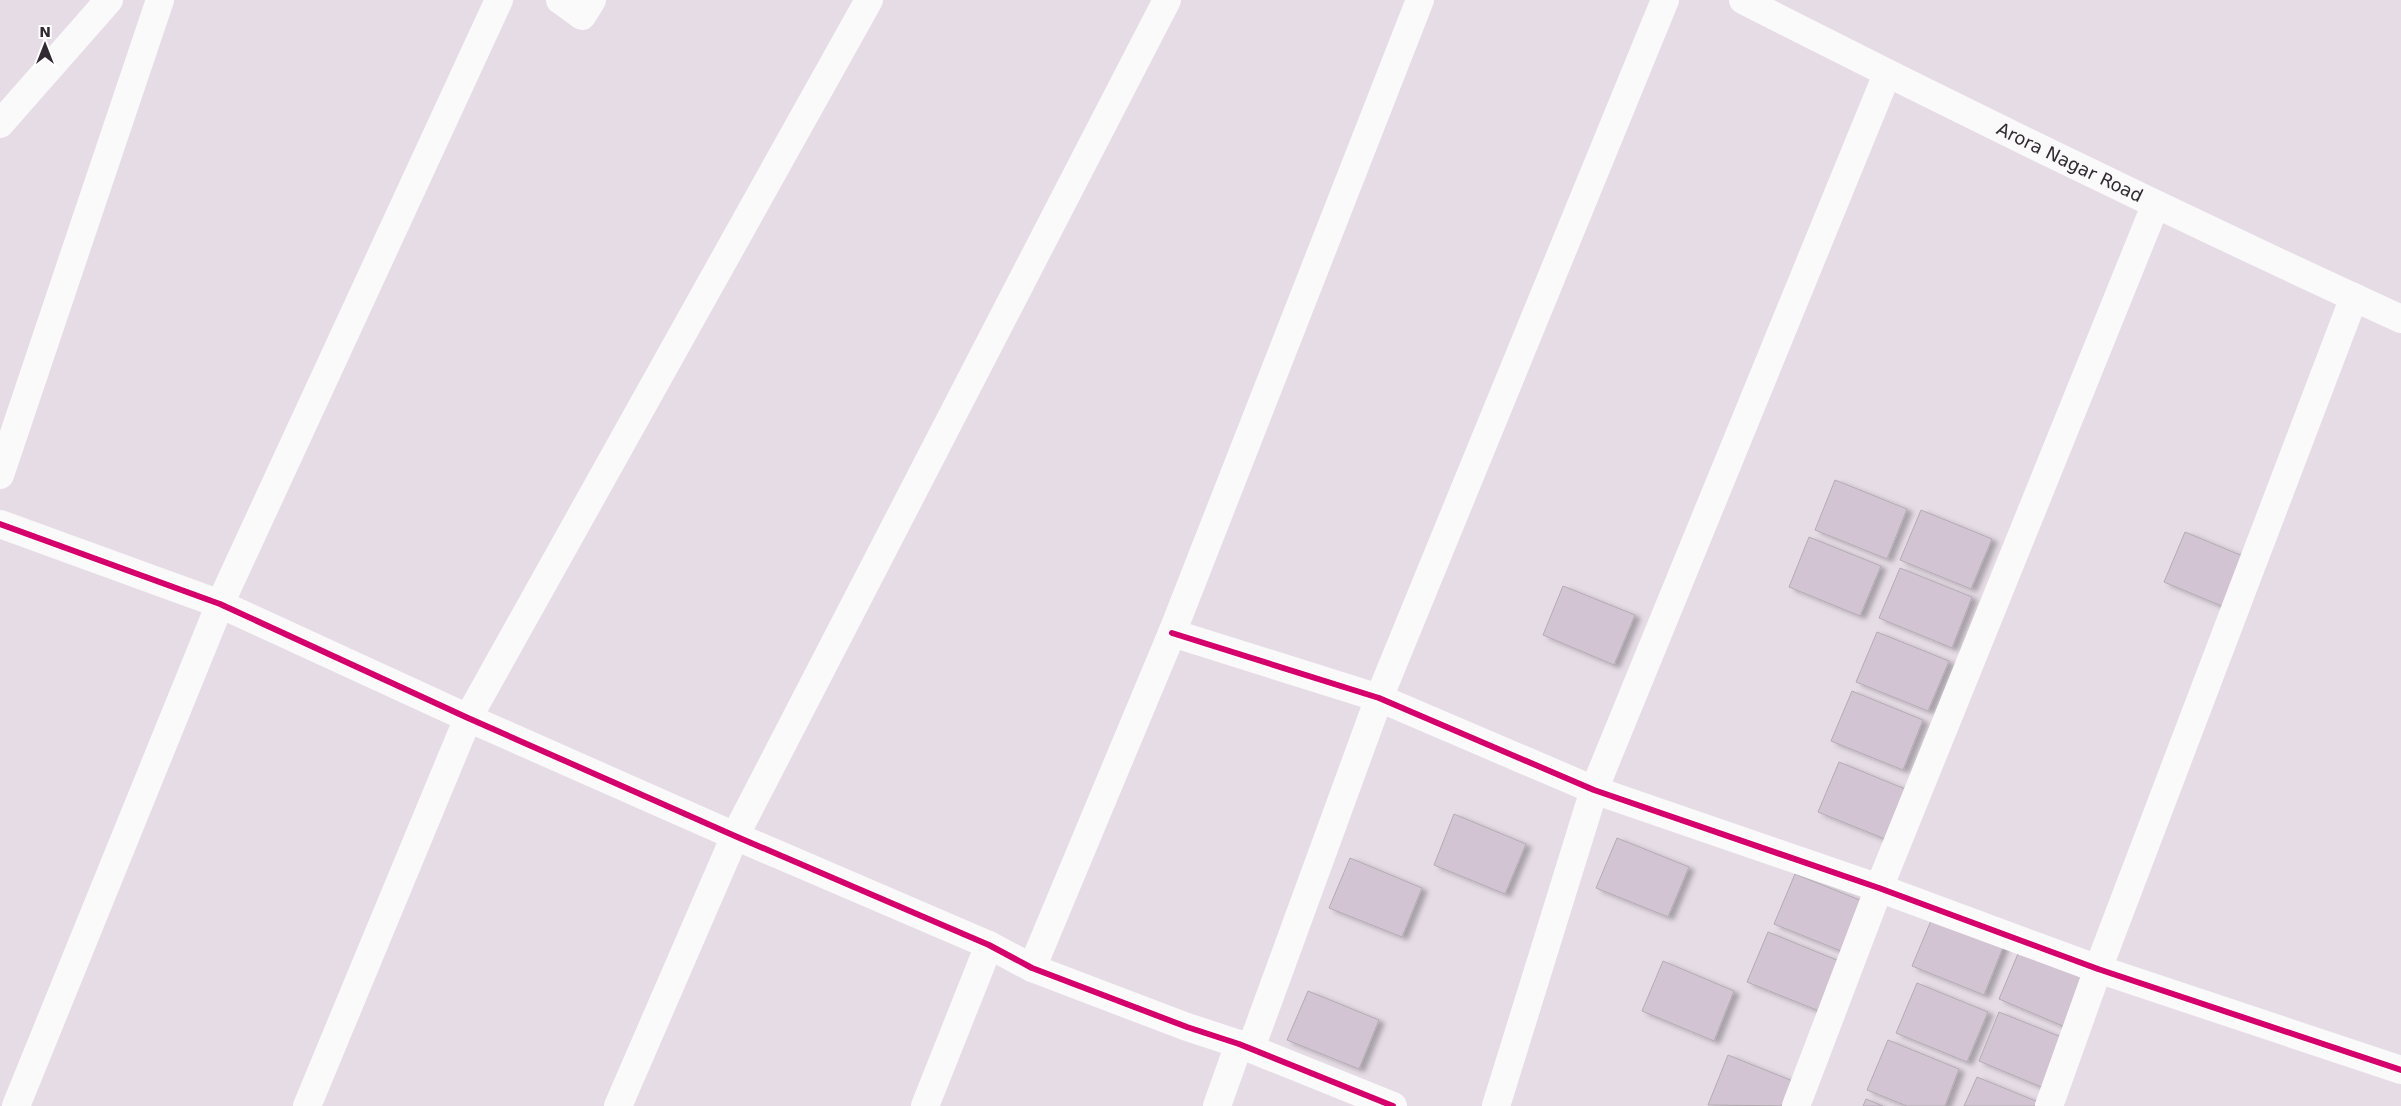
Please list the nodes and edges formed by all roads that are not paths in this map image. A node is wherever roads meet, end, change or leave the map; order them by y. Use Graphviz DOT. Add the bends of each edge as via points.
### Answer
graph roads {
  1 [pos="109,0"];
  2 [pos="160,0"];
  3 [pos="499,0"];
  4 [pos="560,0"];
  5 [pos="592,0"];
  6 [pos="870,0"];
  7 [pos="1167,0"];
  8 [pos="1420,0"];
  9 [pos="1665,0"];
  10 [pos="1743,0"];
  11 [pos="1887,74"];
  12 [pos="0,124"];
  13 [pos="2155,206"];
  14 [pos="2354,297"];
  15 [pos="2401,319"];
  16 [pos="0,475"];
  17 [pos="0,524"];
  18 [pos="220,604"];
  19 [pos="1172,633"];
  20 [pos="1379,698"];
  21 [pos="468,718"];
  22 [pos="1594,790"];
  23 [pos="735,836"];
  24 [pos="1879,888"];
  25 [pos="989,944"];
  26 [pos="1032,968"];
  27 [pos="2098,969"];
  28 [pos="1245,1046"];
  29 [pos="2401,1070"];
  30 [pos="16,1106"];
  31 [pos="307,1106"];
  32 [pos="618,1106"];
  33 [pos="925,1106"];
  34 [pos="1217,1106"];
  35 [pos="1393,1106"];
  36 [pos="1496,1106"];
  37 [pos="1796,1106"];
  38 [pos="2049,1106"];
  1 -- 12 [label="street"];
  2 -- 16 [label="street"];
  3 -- 18 [label="street"];
  4 -- 5 [label="street" via="582,16"];
  6 -- 21 [label="street"];
  7 -- 23 [label="street"];
  8 -- 19 [label="street"];
  9 -- 20 [label="street"];
  10 -- 11 [label="street, Arora Nagar Road"];
  11 -- 13 [label="street, Arora Nagar Road"];
  11 -- 22 [label="street"];
  13 -- 14 [label="street, Arora Nagar Road"];
  13 -- 24 [label="street"];
  14 -- 15 [label="street, Arora Nagar Road"];
  14 -- 27 [label="street"];
  17 -- 18 [label="street"];
  18 -- 21 [label="street"];
  18 -- 30 [label="street"];
  19 -- 20 [label="street"];
  19 -- 26 [label="street"];
  20 -- 22 [label="street"];
  20 -- 28 [label="street"];
  21 -- 23 [label="street"];
  21 -- 31 [label="street"];
  22 -- 24 [label="street"];
  22 -- 36 [label="street"];
  23 -- 25 [label="street"];
  23 -- 32 [label="street"];
  24 -- 27 [label="street"];
  24 -- 37 [label="street"];
  25 -- 26 [label="street"];
  25 -- 33 [label="street"];
  26 -- 28 [label="street"];
  27 -- 29 [label="street"];
  27 -- 38 [label="street"];
  28 -- 34 [label="street"];
  28 -- 35 [label="street"];
}
